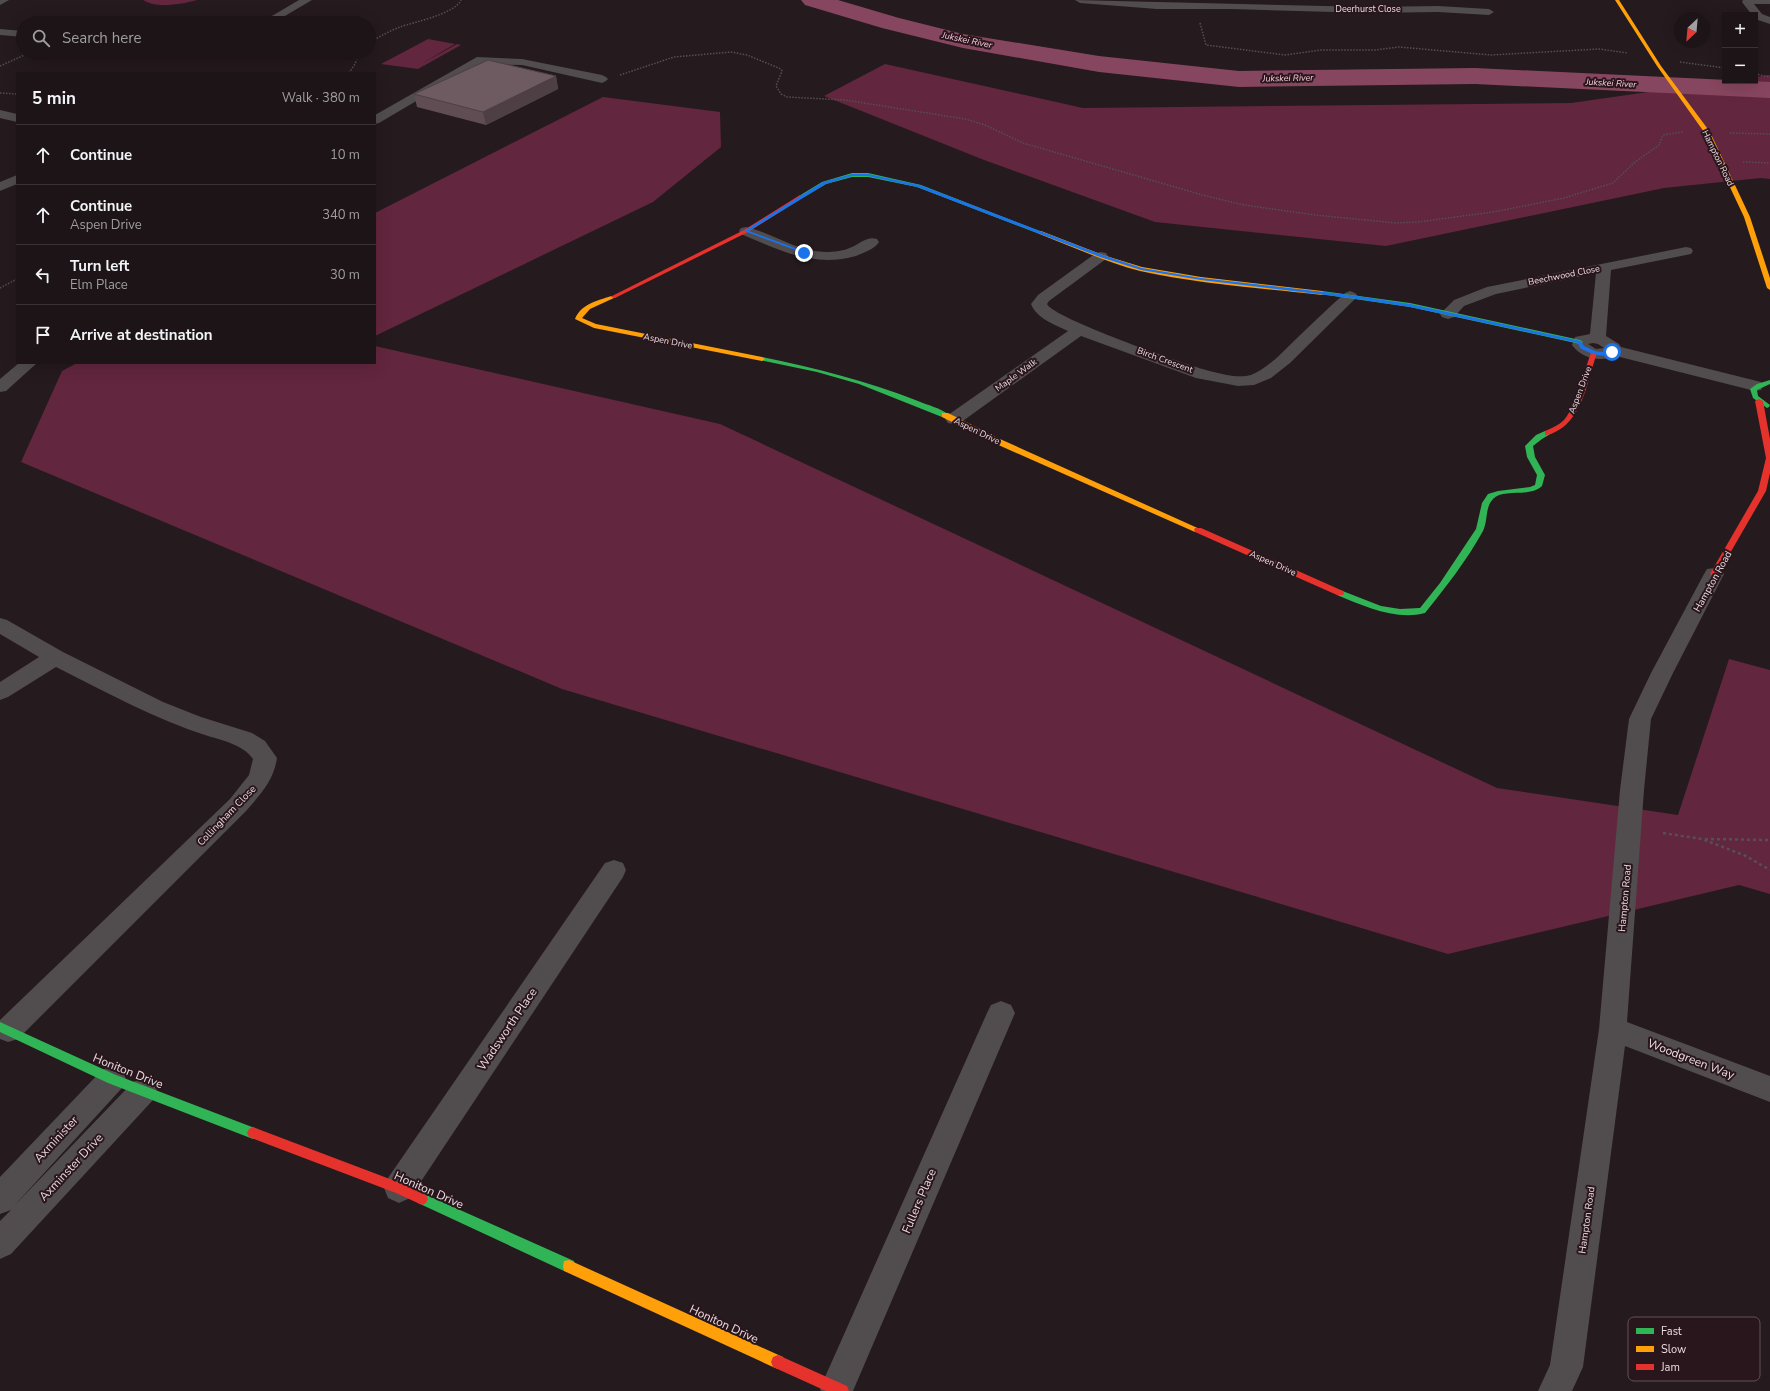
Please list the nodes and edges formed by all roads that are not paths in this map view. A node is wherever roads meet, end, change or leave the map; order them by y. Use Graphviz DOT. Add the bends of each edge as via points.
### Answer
graph roads {
  1 [pos="4,0"];
  2 [pos="307,0"];
  3 [pos="1080,0"];
  4 [pos="1617,0"];
  5 [pos="1770,1"];
  6 [pos="0,2"];
  7 [pos="1196,4"];
  8 [pos="1489,12"];
  9 [pos="278,16"];
  10 [pos="1770,21"];
  11 [pos="0,32"];
  12 [pos="16,33"];
  13 [pos="602,79"];
  14 [pos="0,114"];
  15 [pos="16,118"];
  16 [pos="376,119"];
  17 [pos="16,179"];
  18 [pos="0,187"];
  19 [pos="746,231"];
  20 [pos="872,242"];
  21 [pos="1686,251"];
  22 [pos="1101,256"];
  23 [pos="1604,267"];
  24 [pos="1770,288"];
  25 [pos="1350,296"];
  26 [pos="1448,314"];
  27 [pos="1079,330"];
  28 [pos="1580,342"];
  29 [pos="1596,346"];
  30 [pos="28,364"];
  31 [pos="1767,372"];
  32 [pos="0,387"];
  33 [pos="1761,388"];
  34 [pos="1770,408"];
  35 [pos="954,419"];
  36 [pos="1770,458"];
  37 [pos="1714,574"];
  38 [pos="0,625"];
  39 [pos="55,657"];
  40 [pos="0,692"];
  41 [pos="614,870"];
  42 [pos="1000,1013"];
  43 [pos="4,1029"];
  44 [pos="1613,1029"];
  45 [pos="112,1079"];
  46 [pos="1770,1090"];
  47 [pos="143,1091"];
  48 [pos="399,1188"];
  49 [pos="0,1199"];
  50 [pos="0,1243"];
  51 [pos="1563,1383"];
  52 [pos="838,1390"];
  1 -- 6 [label="street"];
  2 -- 9 [label="street"];
  3 -- 7 [label="street, Deerhurst Close" via="1143,6"];
  4 -- 24 [label="street, Hampton Road" via="1659,66 1707,132 1747,216"];
  5 -- 10 [label="street" via="1747,2 1758,16"];
  7 -- 8 [label="street, Deerhurst Close"];
  11 -- 12 [label="street"];
  13 -- 16 [label="street" via="522,62 477,60"];
  14 -- 15 [label="street"];
  17 -- 18 [label="street"];
  19 -- 20 [label="street" via="804,253 820,256 852,254"];
  19 -- 22 [label="street, Aspen Drive" via="824,183 852,175 868,175 918,186"];
  19 -- 35 [label="street, Aspen Drive" via="628,291 583,310 578,319 594,326 850,378"];
  21 -- 23 [label="street, Beechwood Close"];
  22 -- 25 [label="street, Aspen Drive" via="1160,273"];
  22 -- 27 [label="street, Birch Crescent" via="1053,290 1039,304 1048,315"];
  23 -- 26 [label="street, Beechwood Close" via="1475,295 1459,302"];
  23 -- 29 [label="street, Aspen Drive"];
  25 -- 26 [label="street, Aspen Drive"];
  25 -- 27 [label="street, Birch Crescent" via="1284,360 1254,380 1238,381 1202,374"];
  26 -- 28 [label="street, Aspen Drive"];
  27 -- 35 [label="street, Maple Walk"];
  28 -- 29 [label="street" via="1582,347"];
  29 -- 33 [label="street" via="1605,354 1613,350"];
  29 -- 35 [label="street, Aspen Drive" via="1573,411 1566,422 1539,437 1529,446 1531,457 1541,475 1538,486 1491,496 1486,503 1480,529 1443,586 1422,611 1407,614 1388,612 1361,602 1033,457"];
  30 -- 32 [label="street"];
  31 -- 33 [label="street"];
  33 -- 34 [label="street"];
  33 -- 36 [label="street, Hampton Road"];
  36 -- 37 [label="street, Hampton Road" via="1762,491"];
  37 -- 44 [label="street, Hampton Road" via="1640,719"];
  38 -- 39 [label="street, Collingham Close"];
  39 -- 40 [label="street"];
  39 -- 43 [label="street, Collingham Close" via="155,708 244,739 257,747 265,758 264,770 257,783 238,805"];
  41 -- 48 [label="street, Wadsworth Place"];
  42 -- 52 [label="street, Fullers Place"];
  43 -- 45 [label="street, Honiton Drive"];
  44 -- 46 [label="street, Woodgreen Way"];
  44 -- 51 [label="street, Hampton Road"];
  45 -- 47 [label="street, Honiton Drive"];
  45 -- 49 [label="street, Axminister"];
  47 -- 48 [label="street, Honiton Drive"];
  47 -- 50 [label="street, Axminster Drive"];
  48 -- 52 [label="street, Honiton Drive"];
}
